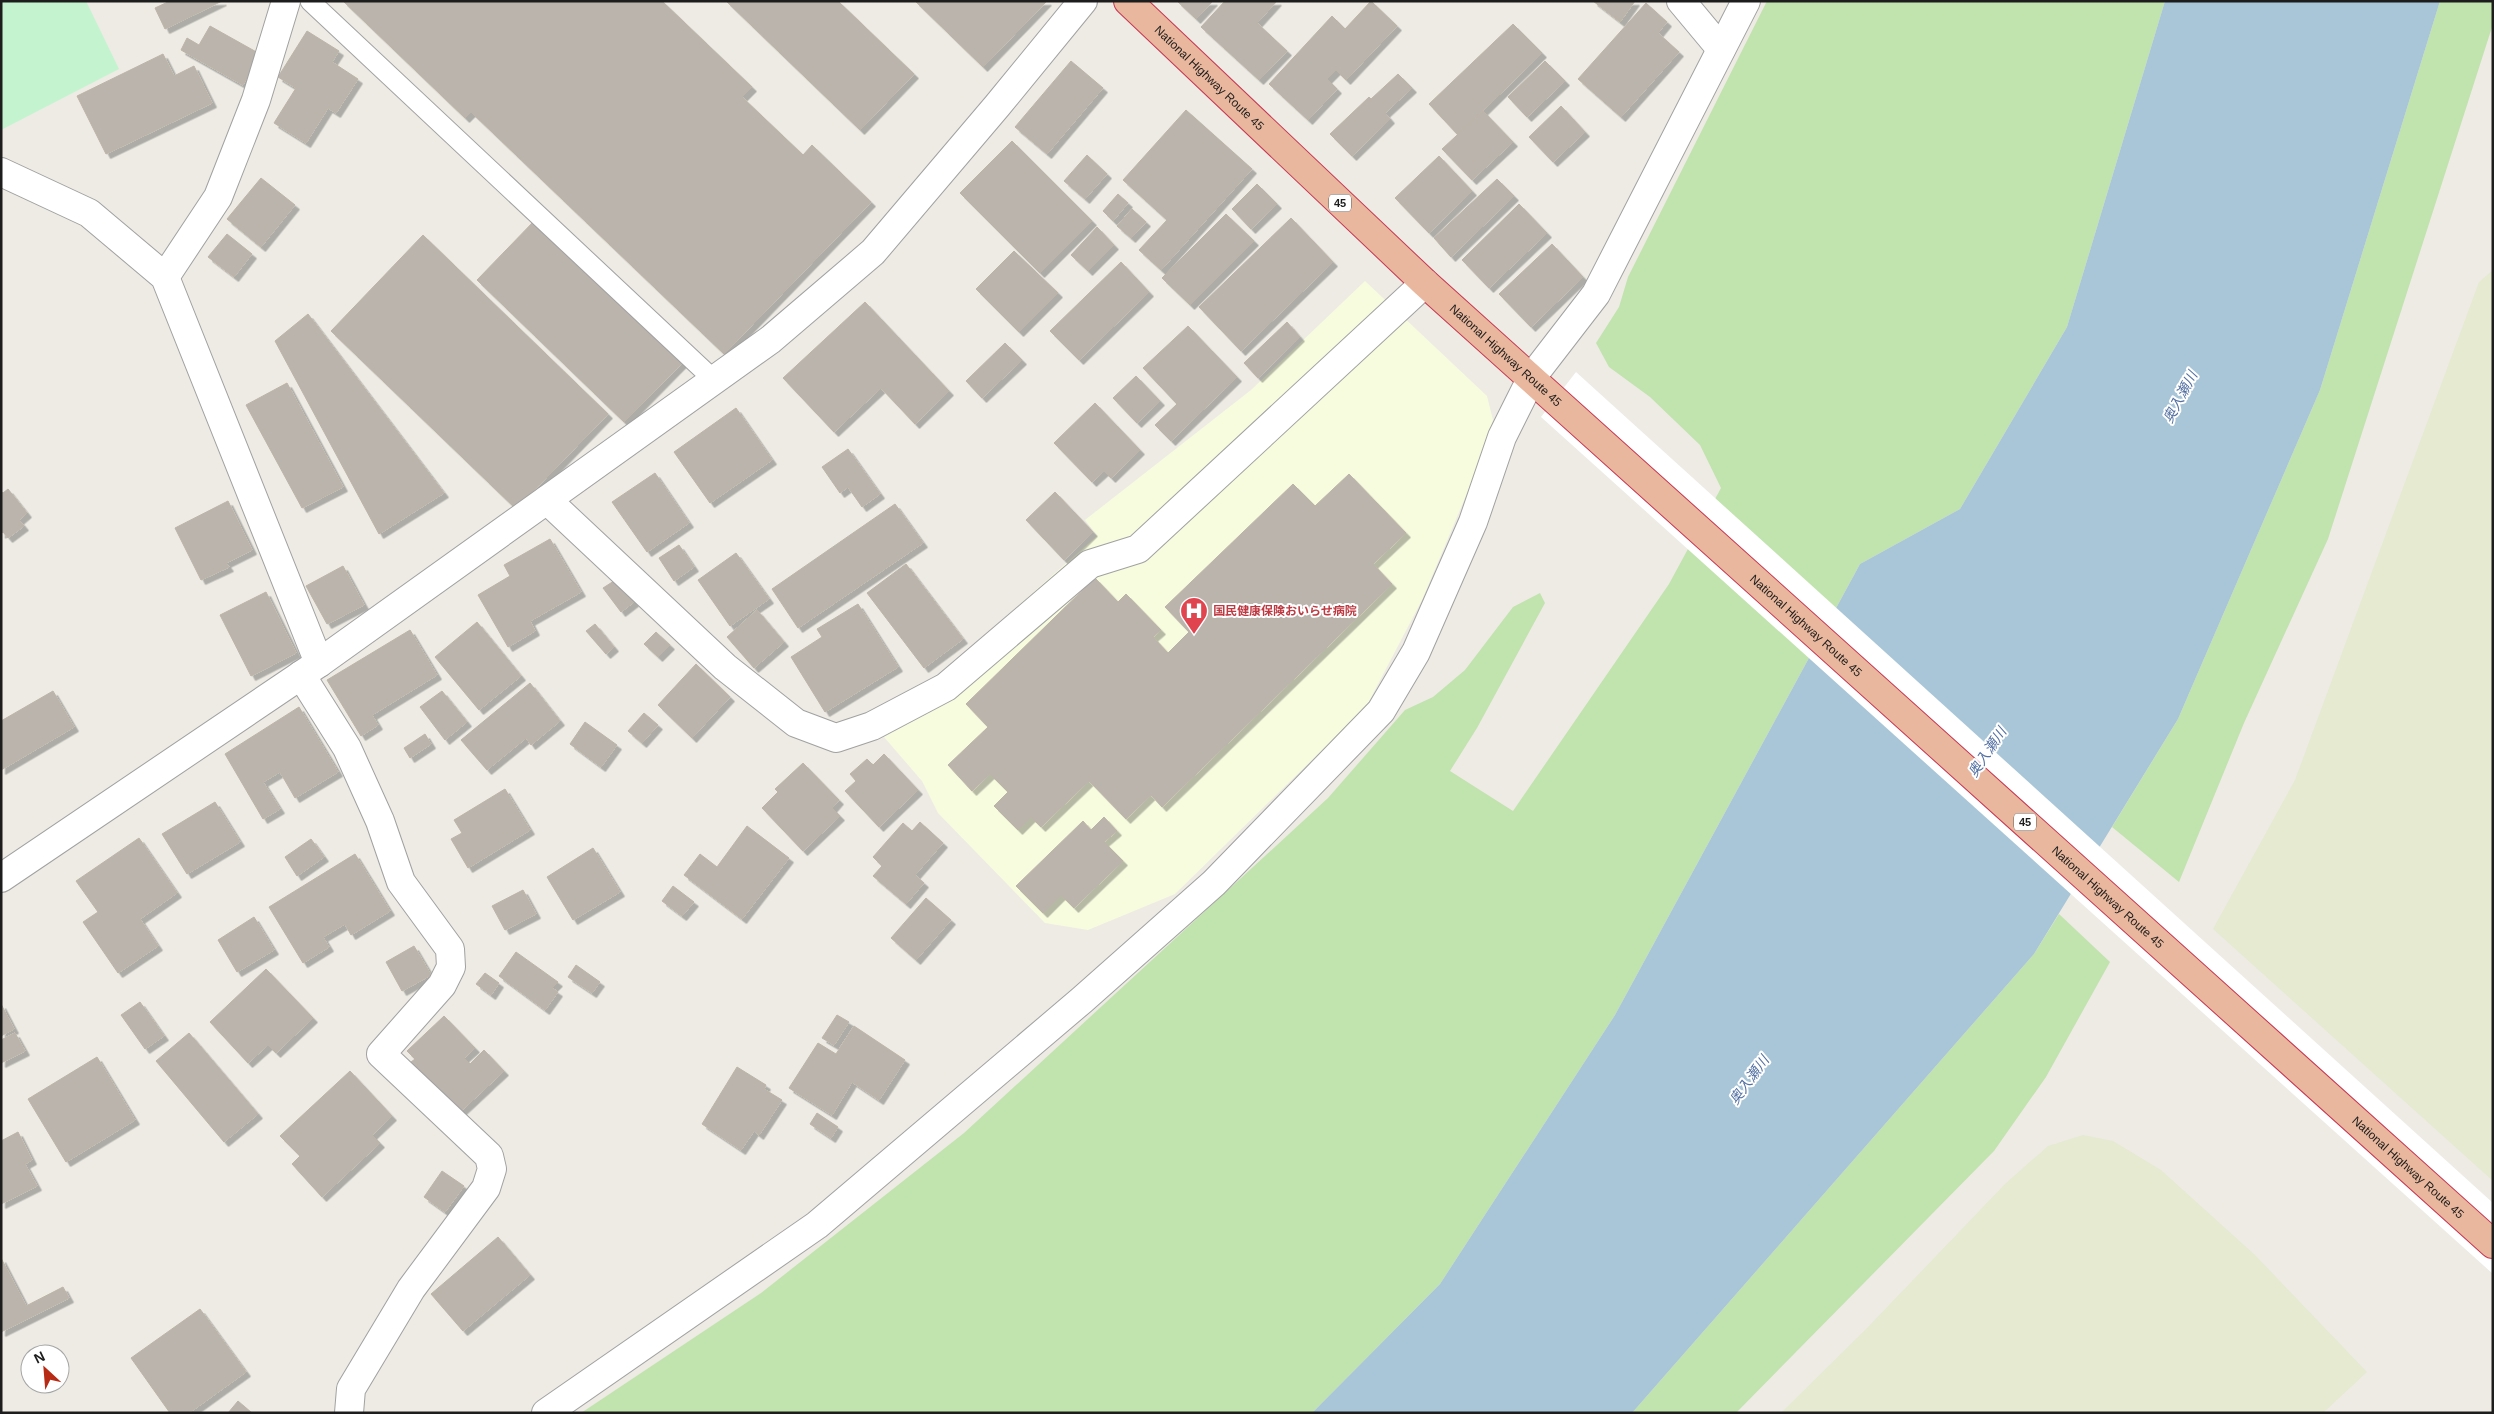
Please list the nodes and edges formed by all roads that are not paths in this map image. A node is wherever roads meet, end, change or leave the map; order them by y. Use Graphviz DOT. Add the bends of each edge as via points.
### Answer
graph roads {
  1 [pos="286,1"];
  2 [pos="310,1"];
  3 [pos="1083,1"];
  4 [pos="1128,1"];
  5 [pos="1681,1"];
  6 [pos="1746,1"];
  7 [pos="1721,49"];
  8 [pos="1,172"];
  9 [pos="165,277"];
  10 [pos="1425,283"];
  11 [pos="1532,377"];
  12 [pos="714,380"];
  13 [pos="547,500"];
  14 [pos="310,669"];
  15 [pos="1,878"];
  16 [pos="2493,1244"];
  17 [pos="348,1413"];
  18 [pos="546,1413"];
  1 -- 9 [label="street" via="256,100 218,197"];
  2 -- 12 [label="lane"];
  3 -- 12 [label="street" via="872,252 770,340"];
  4 -- 10 [label="highway, National Highway Route 45 / 45"];
  5 -- 7 [label="street"];
  6 -- 7 [label="street"];
  7 -- 11 [label="street" via="1596,294"];
  8 -- 9 [label="street" via="88,213"];
  9 -- 14 [label="street"];
  10 -- 11 [label="highway, National Highway Route 45 / 45"];
  10 -- 13 [label="street" via="1138,549 1090,564 946,688 872,726 836,738 796,723 725,667"];
  11 -- 16 [label="highway, National Highway Route 45 / 45"];
  11 -- 18 [label="street" via="1502,437 1473,522 1416,652 1381,711 1214,883 817,1225"];
  12 -- 13 [label="street"];
  13 -- 14 [label="street"];
  14 -- 15 [label="street"];
  14 -- 17 [label="street" via="380,821 401,882 450,949 451,967 442,985 381,1054 489,1156 492,1169 486,1188 411,1289 351,1389"];
}
